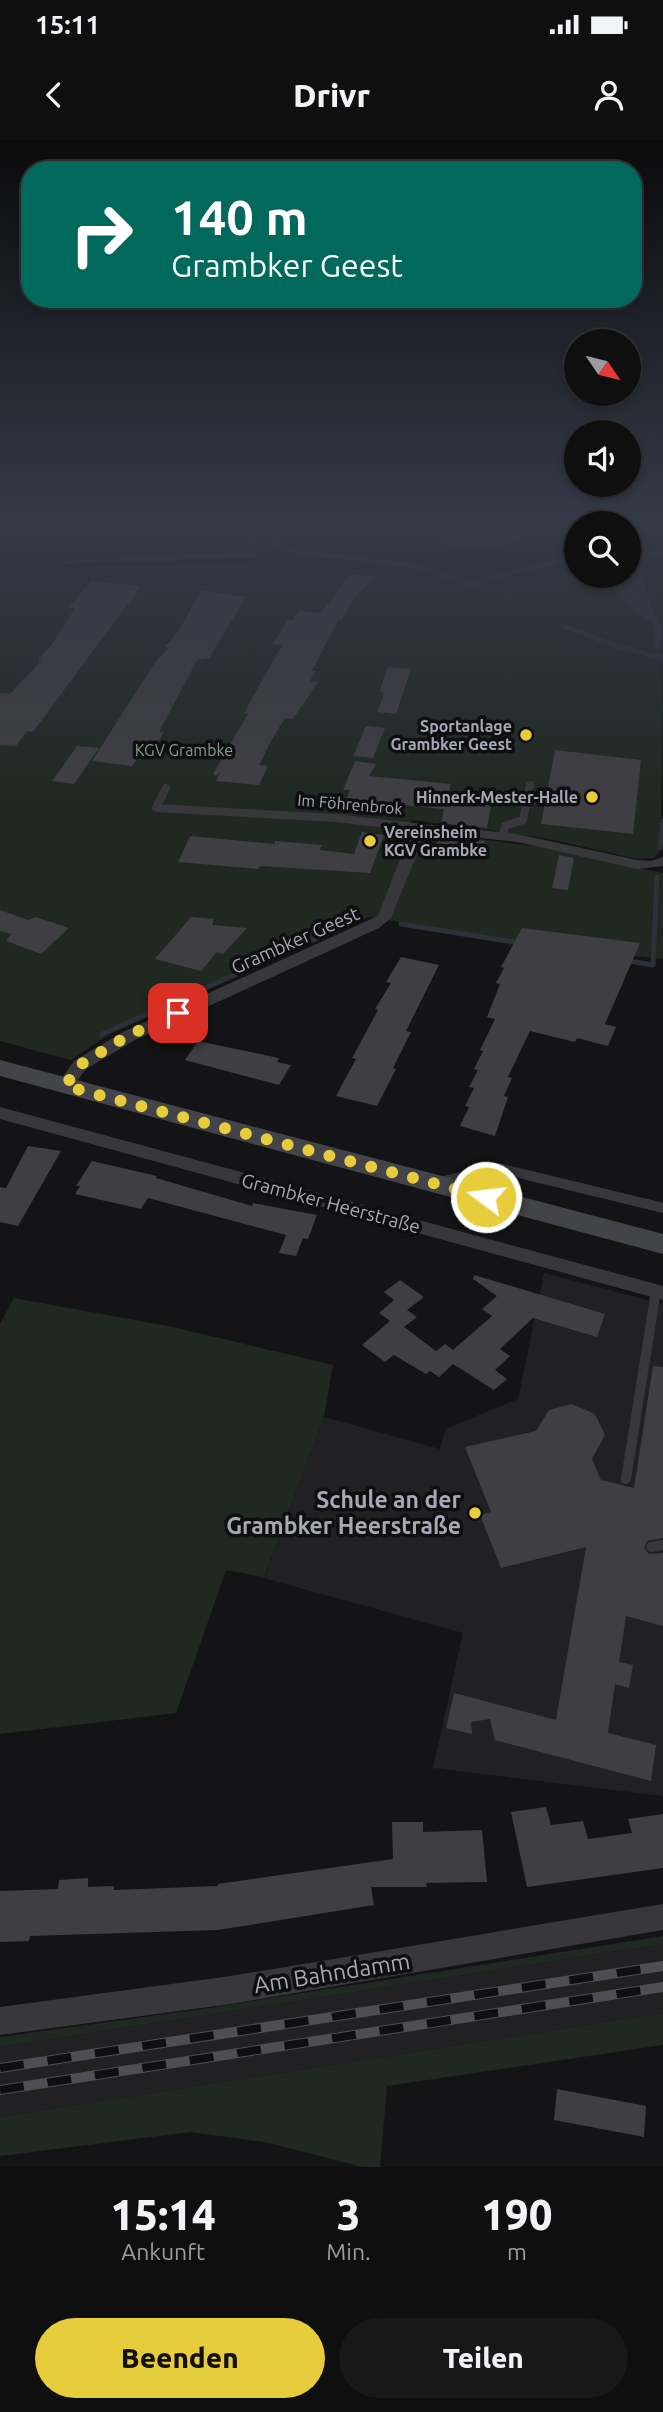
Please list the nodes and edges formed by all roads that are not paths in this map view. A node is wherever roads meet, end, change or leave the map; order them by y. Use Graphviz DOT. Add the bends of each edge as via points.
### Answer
graph roads {
  1 [pos="530,785"];
  2 [pos="166,788"];
  3 [pos="422,828"];
  4 [pos="503,836"];
  5 [pos="662,864"];
  6 [pos="0,1068"];
  7 [pos="65,1086"];
  8 [pos="0,1113"];
  9 [pos="436,1184"];
  10 [pos="663,1208"];
  11 [pos="663,1244"];
  12 [pos="659,1292"];
  13 [pos="626,1479"];
  14 [pos="663,1917"];
  15 [pos="0,2021"];
  1 -- 4 [label="lane" via="523,820 505,826"];
  2 -- 3 [label="lane, Im Föhrenbrok" via="156,808 336,818"];
  3 -- 4 [label="street, Im Föhrenbrok"];
  3 -- 7 [label="street, Grambker Geest" via="384,918 129,1035 80,1065"];
  4 -- 5 [label="street, Im Föhrenbrok" via="641,865"];
  6 -- 7 [label="main road"];
  7 -- 9 [label="main road"];
  8 -- 12 [label="street, Grambker Heerstraße"];
  9 -- 10 [label="lane" via="498,1167"];
  9 -- 11 [label="main road"];
  12 -- 13 [label="lane"];
  14 -- 15 [label="street, Am Bahndamm" via="231,1990"];
}
